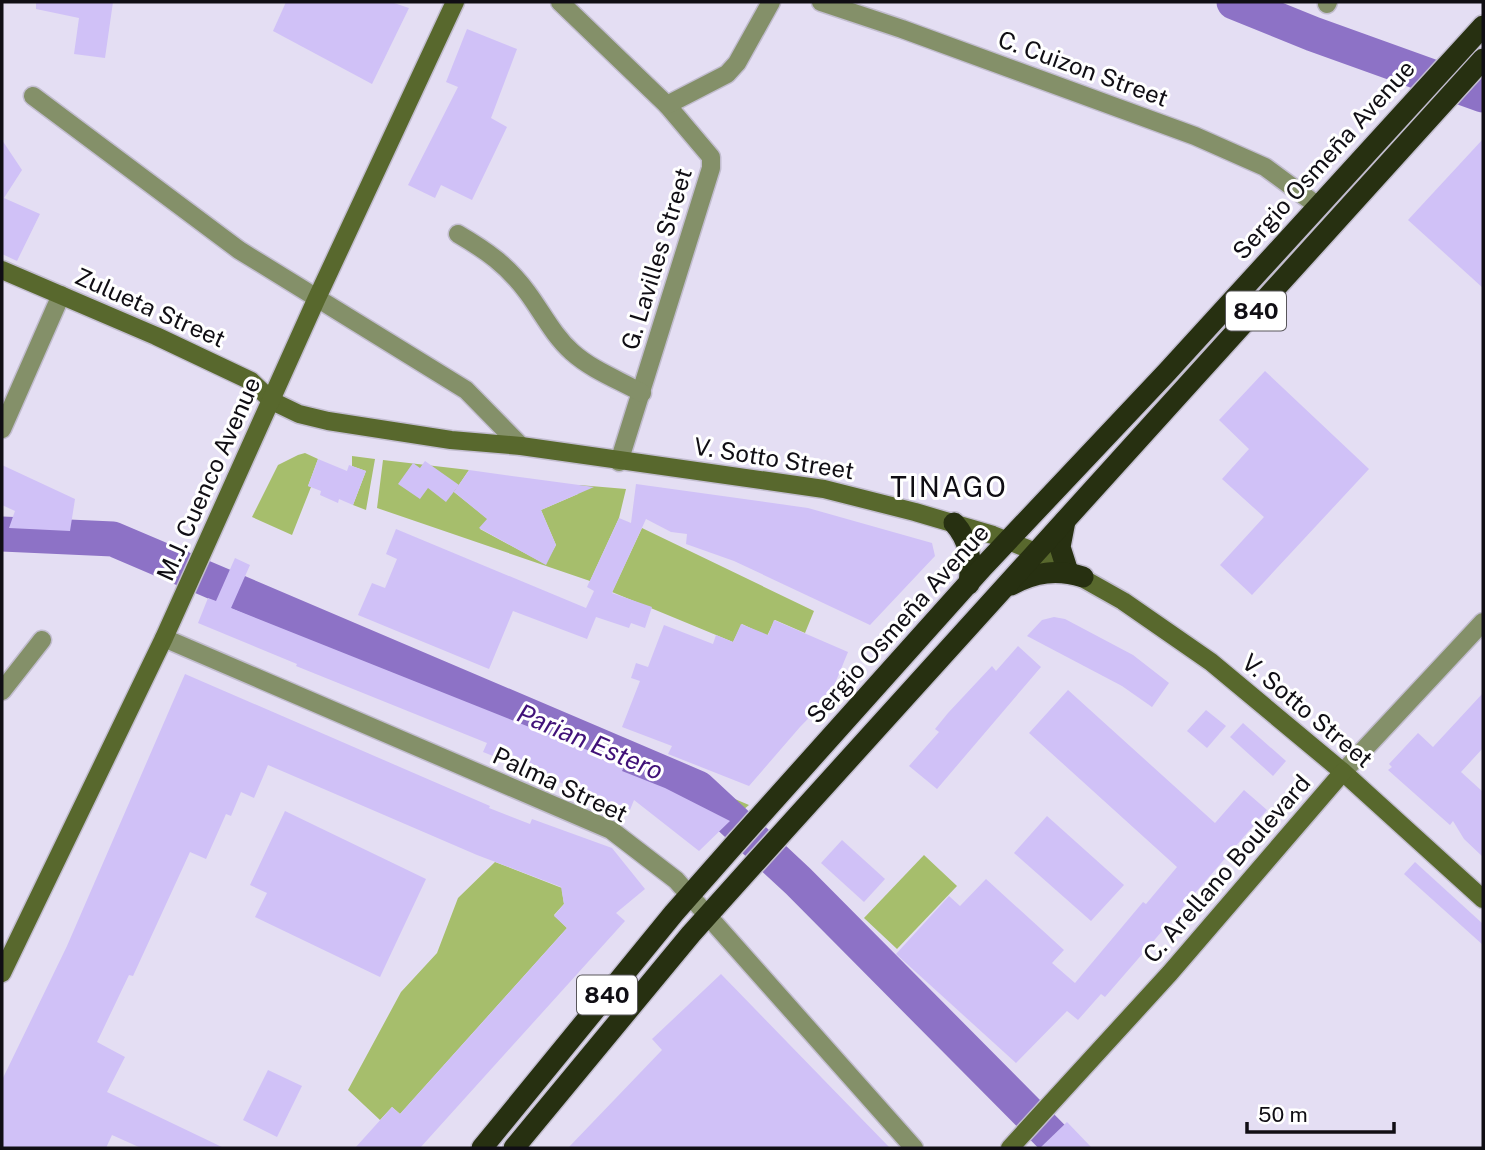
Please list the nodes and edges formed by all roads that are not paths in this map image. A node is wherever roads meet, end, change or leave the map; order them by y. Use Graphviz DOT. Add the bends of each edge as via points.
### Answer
graph roads {
  1 [pos="455,2"];
  2 [pos="560,2"];
  3 [pos="771,2"];
  4 [pos="821,2"];
  5 [pos="1483,26"];
  6 [pos="1481,61"];
  7 [pos="33,96"];
  8 [pos="667,105"];
  9 [pos="1318,206"];
  10 [pos="458,234"];
  11 [pos="2,270"];
  12 [pos="61,295"];
  13 [pos="316,300"];
  14 [pos="642,393"];
  15 [pos="272,401"];
  16 [pos="2,429"];
  17 [pos="521,446"];
  18 [pos="619,461"];
  19 [pos="1065,521"];
  20 [pos="954,523"];
  21 [pos="1008,540"];
  22 [pos="1037,552"];
  23 [pos="1075,573"];
  24 [pos="969,584"];
  25 [pos="1003,589"];
  26 [pos="1483,622"];
  27 [pos="164,638"];
  28 [pos="42,640"];
  29 [pos="2,691"];
  30 [pos="1343,772"];
  31 [pos="689,896"];
  32 [pos="1483,899"];
  33 [pos="707,917"];
  34 [pos="3,967"];
  35 [pos="482,1148"];
  36 [pos="514,1148"];
  37 [pos="914,1148"];
  38 [pos="1010,1148"];
  1 -- 13 [label="street, M.J. Cuenco Avenue"];
  2 -- 8 [label="street, G. Lavilles Street"];
  3 -- 8 [label="street" via="727,74"];
  4 -- 9 [label="street, C. Cuizon Street" via="1195,136 1265,167"];
  5 -- 9 [label="highway, Sergio Osmeña Avenue / 840"];
  6 -- 19 [label="highway, Sergio Osmeña Avenue / 840"];
  7 -- 13 [label="street" via="239,250"];
  8 -- 14 [label="street, G. Lavilles Street" via="711,157 711,168"];
  9 -- 21 [label="highway, Sergio Osmeña Avenue / 840"];
  10 -- 14 [label="street" via="492,254 515,278 570,351"];
  11 -- 12 [label="street, Zulueta Street"];
  12 -- 15 [label="street, Zulueta Street" via="251,381"];
  12 -- 16 [label="street"];
  13 -- 15 [label="street, M.J. Cuenco Avenue"];
  13 -- 17 [label="street" via="466,390"];
  14 -- 18 [label="street, G. Lavilles Street"];
  15 -- 17 [label="street, V. Sotto Street" via="328,421"];
  15 -- 27 [label="street, M.J. Cuenco Avenue"];
  17 -- 18 [label="street, V. Sotto Street"];
  18 -- 20 [label="street, V. Sotto Street" via="824,489"];
  19 -- 22 [label="highway, Sergio Osmeña Avenue / 840"];
  19 -- 23 [label="highway" via="1060,547"];
  20 -- 21 [label="street, V. Sotto Street"];
  20 -- 24 [label="highway" via="968,546"];
  21 -- 22 [label="street, V. Sotto Street"];
  21 -- 24 [label="highway, Sergio Osmeña Avenue / 840"];
  22 -- 23 [label="street, V. Sotto Street"];
  22 -- 25 [label="highway, Sergio Osmeña Avenue / 840"];
  23 -- 25 [label="highway" via="1041,573"];
  23 -- 30 [label="street, V. Sotto Street" via="1211,662"];
  24 -- 31 [label="highway, Sergio Osmeña Avenue / 840"];
  25 -- 33 [label="highway, Sergio Osmeña Avenue / 840"];
  26 -- 30 [label="street, C. Arellano Boulevard"];
  27 -- 31 [label="street, Palma Street" via="611,830 676,880"];
  27 -- 34 [label="street, M.J. Cuenco Avenue"];
  28 -- 29 [label="street"];
  30 -- 32 [label="street, V. Sotto Street"];
  30 -- 38 [label="street, C. Arellano Boulevard" via="1170,973"];
  31 -- 33 [label="street, Palma Street"];
  31 -- 35 [label="highway, Sergio Osmeña Avenue / 840"];
  33 -- 36 [label="highway, Sergio Osmeña Avenue / 840"];
  33 -- 37 [label="street, Palma Street"];
}
